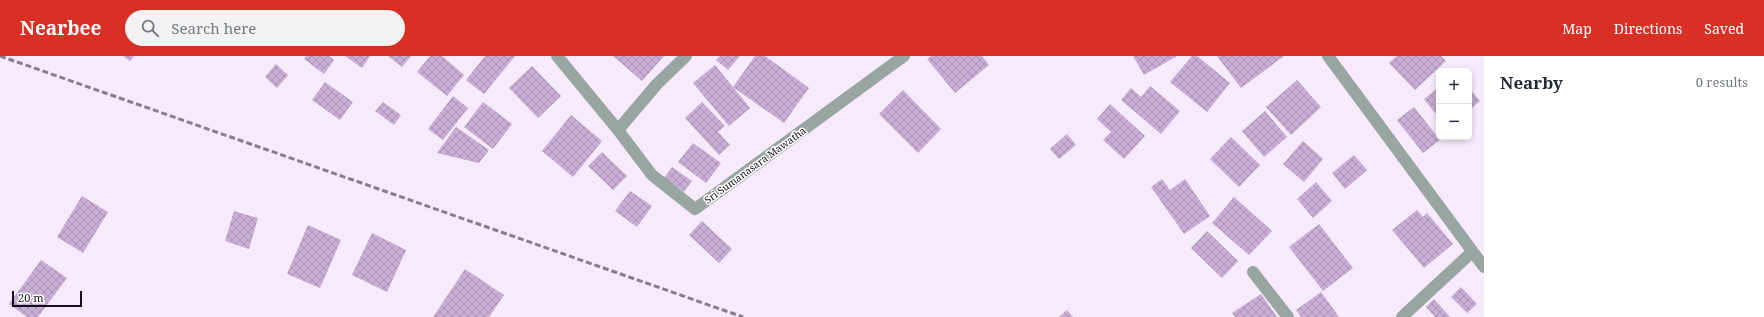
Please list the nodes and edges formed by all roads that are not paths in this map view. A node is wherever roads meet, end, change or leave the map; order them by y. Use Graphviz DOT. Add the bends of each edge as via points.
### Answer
graph roads {
  1 [pos="558,56"];
  2 [pos="686,56"];
  3 [pos="904,56"];
  4 [pos="1328,56"];
  5 [pos="618,130"];
  6 [pos="1472,252"];
  7 [pos="1484,267"];
  8 [pos="1253,272"];
  9 [pos="1288,317"];
  10 [pos="1402,317"];
  1 -- 5 [label="street, Sri Sumanasara Mawatha"];
  2 -- 5 [label="street"];
  3 -- 5 [label="street, Sri Sumanasara Mawatha" via="695,209 652,175"];
  4 -- 6 [label="street"];
  6 -- 7 [label="street"];
  6 -- 10 [label="street"];
  8 -- 9 [label="street"];
}
